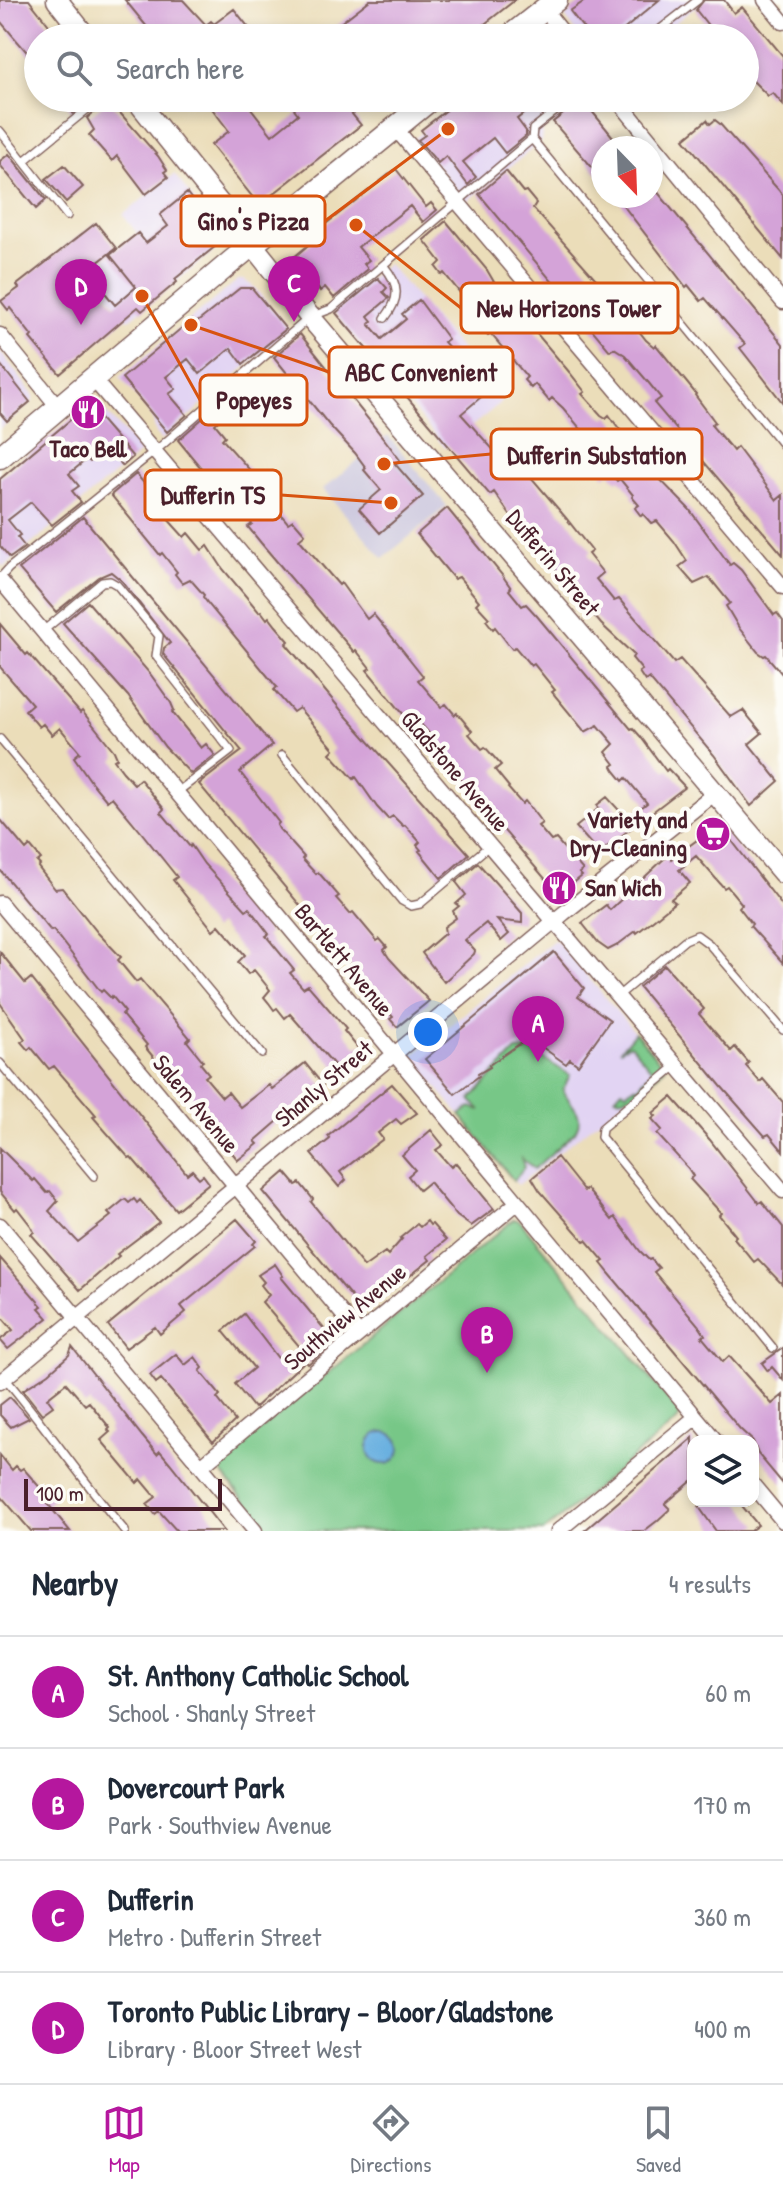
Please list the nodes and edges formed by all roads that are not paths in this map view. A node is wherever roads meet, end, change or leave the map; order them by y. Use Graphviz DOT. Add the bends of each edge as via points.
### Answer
graph roads {
  1 [pos="57,0"];
  2 [pos="698,0"];
  3 [pos="765,0"];
  4 [pos="550,5"];
  5 [pos="783,22"];
  6 [pos="76,24"];
  7 [pos="526,24"];
  8 [pos="560,24"];
  9 [pos="667,24"];
  10 [pos="84,112"];
  11 [pos="146,112"];
  12 [pos="415,112"];
  13 [pos="554,112"];
  14 [pos="627,112"];
  15 [pos="395,128"];
  16 [pos="0,131"];
  17 [pos="532,139"];
  18 [pos="24,161"];
  19 [pos="457,203"];
  20 [pos="67,216"];
  21 [pos="251,245"];
  22 [pos="384,266"];
  23 [pos="783,302"];
  24 [pos="310,317"];
  25 [pos="385,318"];
  26 [pos="0,335"];
  27 [pos="94,380"];
  28 [pos="59,408"];
  29 [pos="783,445"];
  30 [pos="153,451"];
  31 [pos="0,457"];
  32 [pos="0,579"];
  33 [pos="783,587"];
  34 [pos="43,631"];
  35 [pos="0,739"];
  36 [pos="282,755"];
  37 [pos="176,793"];
  38 [pos="715,793"];
  39 [pos="490,845"];
  40 [pos="783,873"];
  41 [pos="0,903"];
  42 [pos="554,922"];
  43 [pos="618,996"];
  44 [pos="783,1030"];
  45 [pos="262,1054"];
  46 [pos="395,1054"];
  47 [pos="0,1063"];
  48 [pos="677,1065"];
  49 [pos="94,1176"];
  50 [pos="236,1186"];
  51 [pos="783,1191"];
  52 [pos="517,1203"];
  53 [pos="0,1225"];
  54 [pos="78,1318"];
  55 [pos="359,1334"];
  56 [pos="773,1348"];
  57 [pos="3,1380"];
  58 [pos="696,1417"];
  59 [pos="711,1435"];
  60 [pos="201,1466"];
  61 [pos="759,1492"];
  62 [pos="783,1521"];
  63 [pos="125,1531"];
  64 [pos="255,1531"];
  65 [pos="558,1531"];
  1 -- 6 [label="main road"];
  2 -- 9 [label="lane"];
  3 -- 5 [label="street"];
  4 -- 7 [label="main road"];
  4 -- 8 [label="street"];
  10 -- 18 [label="lane"];
  11 -- 21 [label="main road, Dufferin Street"];
  12 -- 15 [label="main road"];
  13 -- 17 [label="lane" via="533,129"];
  14 -- 23 [label="street"];
  15 -- 19 [label="street"];
  15 -- 21 [label="main road"];
  16 -- 18 [label="lane"];
  17 -- 19 [label="lane"];
  17 -- 29 [label="lane"];
  18 -- 20 [label="lane"];
  19 -- 22 [label="lane"];
  19 -- 33 [label="street"];
  21 -- 24 [label="main road, Dufferin Street"];
  21 -- 27 [label="main road"];
  22 -- 24 [label="lane" via="331,309"];
  22 -- 25 [label="lane" via="396,294 396,305"];
  24 -- 30 [label="lane"];
  24 -- 38 [label="main road, Dufferin Street"];
  26 -- 28 [label="street"];
  27 -- 28 [label="main road"];
  27 -- 30 [label="street, Gladstone Avenue"];
  28 -- 31 [label="main road"];
  30 -- 32 [label="lane"];
  30 -- 39 [label="street, Gladstone Avenue"];
  32 -- 34 [label="street, Bartlett Avenue"];
  34 -- 37 [label="street, Bartlett Avenue"];
  34 -- 37 [label="lane" via="110,581 159,636 156,656 231,751"];
  35 -- 45 [label="lane"];
  36 -- 39 [label="lane" via="411,906"];
  37 -- 46 [label="street, Bartlett Avenue"];
  38 -- 40 [label="main road, Dufferin Street"];
  38 -- 42 [label="street, Shanly Street"];
  39 -- 42 [label="street, Gladstone Avenue"];
  41 -- 50 [label="street, Salem Avenue"];
  42 -- 43 [label="street, Gladstone Avenue"];
  42 -- 46 [label="street, Shanly Street"];
  43 -- 44 [label="lane" via="697,935"];
  43 -- 48 [label="street, Gladstone Avenue"];
  46 -- 50 [label="street, Shanly Street"];
  46 -- 52 [label="street, Bartlett Avenue"];
  47 -- 49 [label="lane"];
  48 -- 51 [label="street, Gladstone Avenue"];
  48 -- 56 [label="lane" via="602,1128 601,1137"];
  50 -- 54 [label="street, Shanly Street"];
  50 -- 55 [label="street, Salem Avenue"];
  52 -- 55 [label="street, Southview Avenue"];
  52 -- 58 [label="street, Bartlett Avenue"];
  53 -- 54 [label="street"];
  54 -- 57 [label="street, Shanly Street"];
  54 -- 60 [label="street"];
  55 -- 60 [label="street, Southview Avenue"];
  57 -- 63 [label="lane"];
  58 -- 59 [label="street, Bartlett Avenue"];
  58 -- 65 [label="street"];
  60 -- 64 [label="street"];
  61 -- 62 [label="street"];
}
